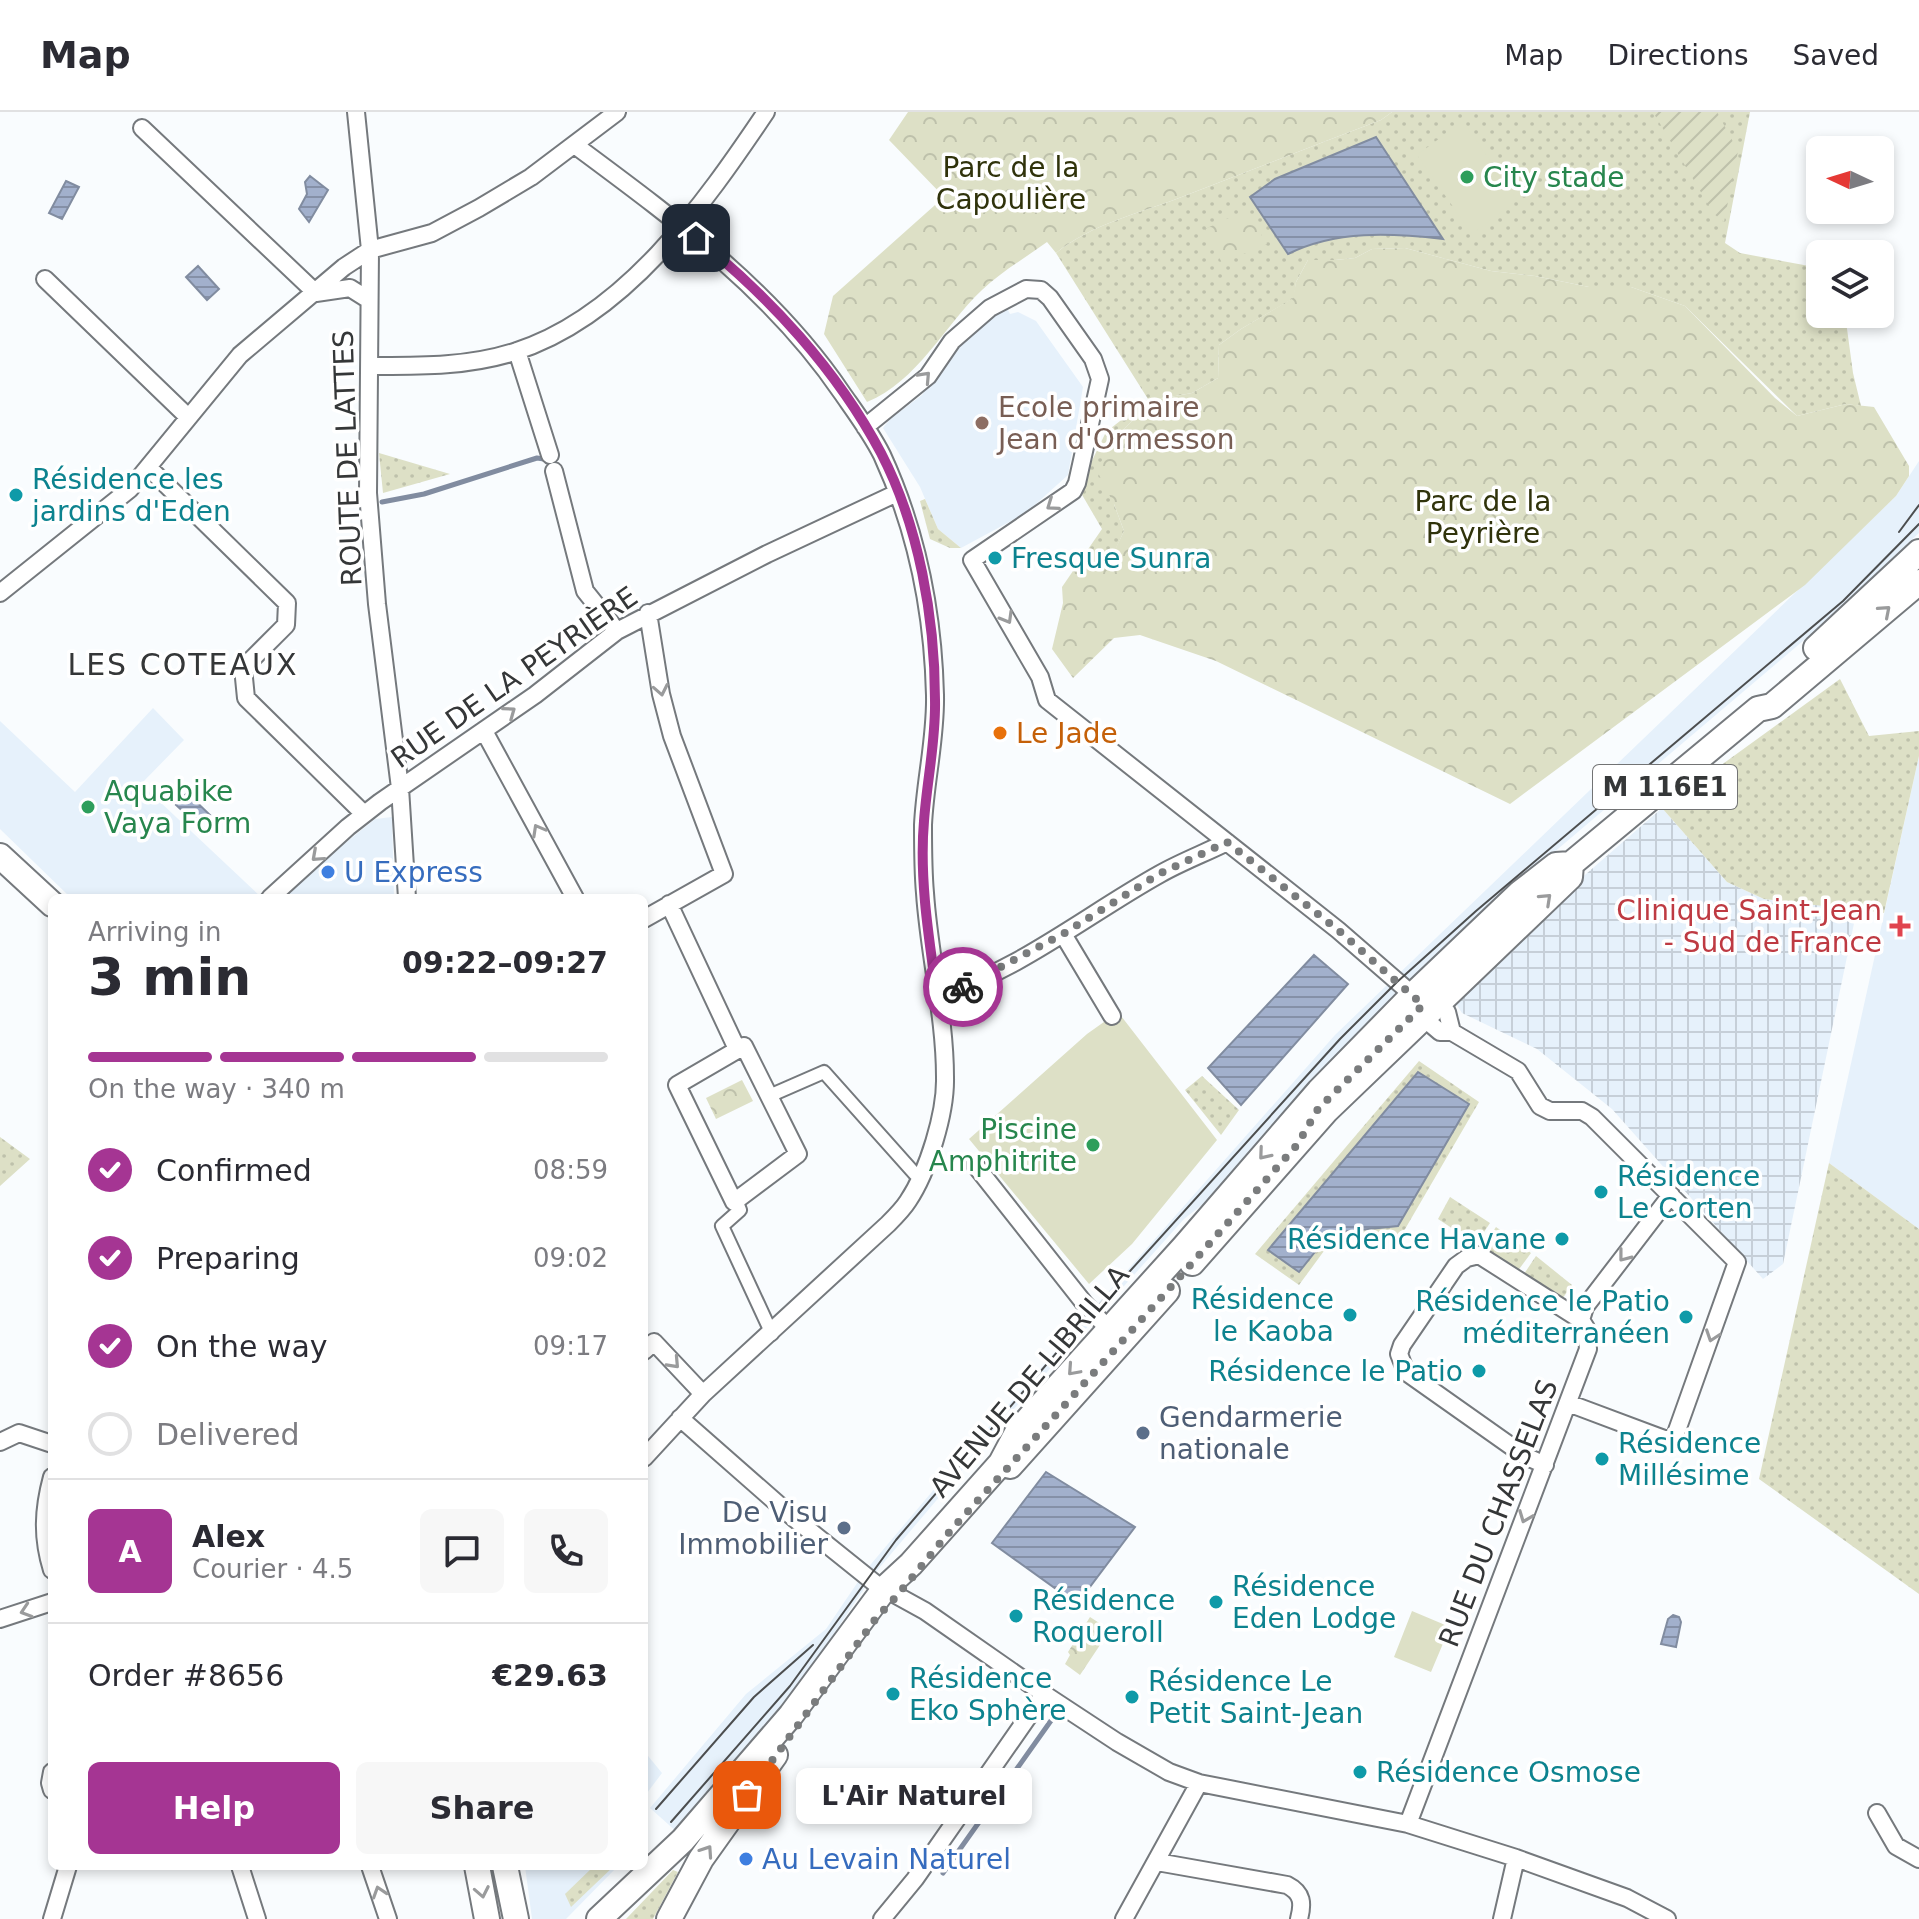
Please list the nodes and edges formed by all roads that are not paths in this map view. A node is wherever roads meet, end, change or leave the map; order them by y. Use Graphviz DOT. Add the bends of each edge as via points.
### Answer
graph roads {
  1 [pos="356,112"];
  2 [pos="617,112"];
  3 [pos="766,112"];
  4 [pos="142,128"];
  5 [pos="576,146"];
  6 [pos="681,227"];
  7 [pos="370,250"];
  8 [pos="45,279"];
  9 [pos="316,293"];
  10 [pos="369,300"];
  11 [pos="517,351"];
  12 [pos="369,366"];
  13 [pos="188,417"];
  14 [pos="865,427"];
  15 [pos="149,468"];
  16 [pos="897,493"];
  17 [pos="1919,552"];
  18 [pos="1919,582"];
  19 [pos="0,593"];
  20 [pos="648,613"];
  21 [pos="617,631"];
  22 [pos="1758,709"];
  23 [pos="484,731"];
  24 [pos="400,788"];
  25 [pos="364,814"];
  26 [pos="1227,842"];
  27 [pos="0,856"];
  28 [pos="1571,864"];
  29 [pos="1520,893"];
  30 [pos="274,894"];
  31 [pos="407,894"];
  32 [pos="573,894"];
  33 [pos="48,900"];
  34 [pos="669,904"];
  35 [pos="648,917"];
  36 [pos="1063,934"];
  37 [pos="937,996"];
  38 [pos="1418,1000"];
  39 [pos="1112,1016"];
  40 [pos="737,1049"];
  41 [pos="769,1096"];
  42 [pos="975,1165"];
  43 [pos="915,1174"];
  44 [pos="1671,1195"];
  45 [pos="736,1200"];
  46 [pos="1581,1320"];
  47 [pos="1111,1331"];
  48 [pos="772,1334"];
  49 [pos="648,1347"];
  50 [pos="703,1394"];
  51 [pos="1568,1403"];
  52 [pos="680,1418"];
  53 [pos="0,1442"];
  54 [pos="48,1443"];
  55 [pos="648,1447"];
  56 [pos="1545,1465"];
  57 [pos="48,1497"];
  58 [pos="48,1557"];
  59 [pos="887,1589"];
  60 [pos="48,1603"];
  61 [pos="0,1619"];
  62 [pos="1044,1694"];
  63 [pos="1199,1783"];
  64 [pos="1877,1813"];
  65 [pos="1408,1824"];
  66 [pos="1516,1858"];
  67 [pos="1919,1859"];
  68 [pos="1157,1862"];
  69 [pos="67,1870"];
  70 [pos="241,1870"];
  71 [pos="371,1870"];
  72 [pos="478,1870"];
  73 [pos="506,1870"];
  74 [pos="52,1919"];
  75 [pos="257,1919"];
  76 [pos="388,1919"];
  77 [pos="487,1919"];
  78 [pos="516,1919"];
  79 [pos="599,1919"];
  80 [pos="669,1919"];
  81 [pos="882,1919"];
  82 [pos="1124,1919"];
  83 [pos="1299,1919"];
  84 [pos="1502,1919"];
  85 [pos="1667,1919"];
  1 -- 7 [label="street, ROUTE DE LATTES"];
  2 -- 5 [label="street"];
  3 -- 6 [label="street"];
  4 -- 9 [label="street"];
  5 -- 6 [label="street"];
  5 -- 7 [label="street" via="432,233"];
  6 -- 11 [label="street" via="601,307"];
  6 -- 14 [label="street" via="765,299 819,360"];
  7 -- 9 [label="street"];
  7 -- 10 [label="street, ROUTE DE LATTES"];
  8 -- 13 [label="street"];
  9 -- 10 [label="street" via="350,288"];
  9 -- 13 [label="street" via="240,355"];
  10 -- 12 [label="street, ROUTE DE LATTES"];
  11 -- 12 [label="street" via="439,366"];
  11 -- 21 [label="street" via="585,591"];
  12 -- 24 [label="street, ROUTE DE LATTES" via="368,493"];
  13 -- 15 [label="street"];
  14 -- 16 [label="street"];
  14 -- 26 [label="street, one-way" via="928,376 952,341 990,308 1026,289 1041,290 1050,298 1093,359 1100,379 1077,483 1073,491 972,560 1040,677 1047,700"];
  15 -- 19 [label="street"];
  15 -- 25 [label="street" via="287,603 286,625 243,668 246,698"];
  16 -- 20 [label="street, RUE DE LA PEYRIÈRE"];
  16 -- 37 [label="street" via="917,553 932,640 935,716 923,823"];
  17 -- 22 [label="main road, AVENUE DE LIBRILLA / M 116E1" via="1763,693"];
  22 -- 18 [label="main road, AVENUE DE LIBRILLA / M 116E1, one-way" via="1772,706"];
  20 -- 21 [label="street, RUE DE LA PEYRIÈRE"];
  20 -- 34 [label="street, one-way" via="672,736 724,874"];
  23 -- 21 [label="street, RUE DE LA PEYRIÈRE, one-way"];
  22 -- 28 [label="main road, AVENUE DE LIBRILLA / M 116E1"];
  23 -- 24 [label="street, RUE DE LA PEYRIÈRE"];
  32 -- 23 [label="street, one-way"];
  24 -- 25 [label="street, RUE DE LA PEYRIÈRE"];
  24 -- 31 [label="street, ROUTE DE LATTES"];
  25 -- 30 [label="street, RUE DE LA PEYRIÈRE, one-way"];
  26 -- 36 [label="street" via="1159,874"];
  26 -- 38 [label="street"];
  27 -- 33 [label="main road"];
  28 -- 29 [label="main road, AVENUE DE LIBRILLA / M 116E1" via="1556,865"];
  38 -- 28 [label="main road, AVENUE DE LIBRILLA / M 116E1, one-way" via="1570,877"];
  29 -- 38 [label="main road, AVENUE DE LIBRILLA / M 116E1"];
  29 -- 38 [label="main road, AVENUE DE LIBRILLA / M 116E1" via="1505,921"];
  34 -- 35 [label="street"];
  34 -- 40 [label="street"];
  36 -- 37 [label="street" via="968,986"];
  36 -- 39 [label="street"];
  37 -- 48 [label="street" via="946,1080 921,1178 888,1224"];
  38 -- 44 [label="street" via="1447,1012 1452,1032 1518,1071 1540,1106 1592,1117"];
  38 -- 47 [label="main road, AVENUE DE LIBRILLA / M 116E1" via="1297,1145"];
  38 -- 47 [label="main road, AVENUE DE LIBRILLA / M 116E1, one-way" via="1319,1091"];
  40 -- 41 [label="street" via="744,1046"];
  40 -- 45 [label="street" via="677,1085"];
  41 -- 43 [label="street" via="824,1072"];
  41 -- 45 [label="street" via="798,1154"];
  42 -- 47 [label="street"];
  44 -- 46 [label="street, one-way" via="1585,1307"];
  44 -- 51 [label="street, one-way" via="1737,1262 1675,1436 1667,1440"];
  45 -- 48 [label="street" via="740,1210 722,1226"];
  46 -- 51 [label="street, RUE DU CHASSELAS" via="1588,1349"];
  46 -- 56 [label="street" via="1479,1255 1456,1266 1399,1354 1406,1372"];
  47 -- 59 [label="main road, AVENUE DE LIBRILLA / M 116E1" via="930,1553"];
  47 -- 59 [label="main road, AVENUE DE LIBRILLA / M 116E1, one-way" via="1018,1431 1001,1463"];
  48 -- 50 [label="street"];
  49 -- 50 [label="street, one-way" via="654,1342"];
  50 -- 52 [label="street"];
  51 -- 56 [label="street, RUE DU CHASSELAS"];
  52 -- 55 [label="street"];
  52 -- 59 [label="street" via="795,1519"];
  53 -- 54 [label="street" via="19,1433"];
  56 -- 65 [label="street, RUE DU CHASSELAS, one-way"];
  57 -- 58 [label="street" via="43,1522"];
  59 -- 62 [label="street"];
  59 -- 79 [label="main road, AVENUE DE LIBRILLA / M 116E1" via="791,1715 683,1840"];
  80 -- 59 [label="main road, AVENUE DE LIBRILLA / M 116E1, one-way" via="701,1859 877,1617"];
  60 -- 61 [label="street, one-way"];
  62 -- 63 [label="street" via="1169,1772"];
  62 -- 81 [label="street"];
  63 -- 65 [label="street"];
  63 -- 68 [label="street"];
  64 -- 67 [label="street" via="1896,1846"];
  65 -- 66 [label="street"];
  66 -- 84 [label="street"];
  66 -- 85 [label="street" via="1627,1898"];
  68 -- 82 [label="street"];
  68 -- 83 [label="street" via="1287,1885 1301,1899"];
  69 -- 74 [label="street"];
  70 -- 75 [label="street"];
  76 -- 71 [label="street, one-way"];
  72 -- 77 [label="main road, one-way"];
  73 -- 78 [label="main road"];
}
